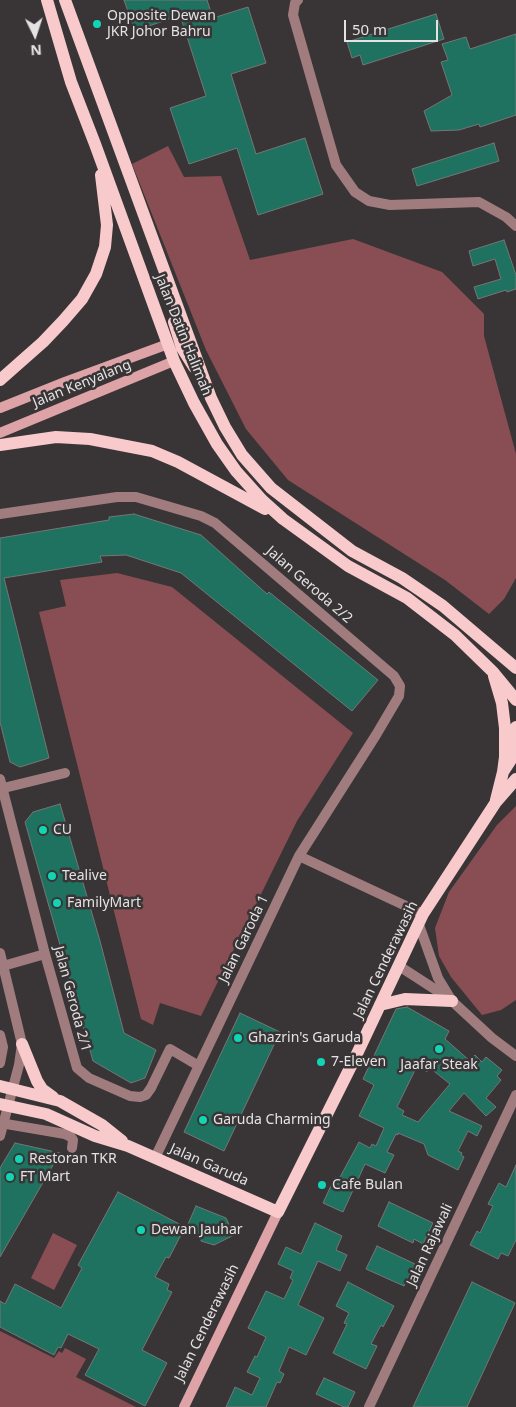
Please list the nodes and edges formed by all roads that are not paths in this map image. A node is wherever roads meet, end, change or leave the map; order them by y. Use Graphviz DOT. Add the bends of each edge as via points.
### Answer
graph roads {
  1 [pos="42,0"];
  2 [pos="47,0"];
  3 [pos="65,0"];
  4 [pos="298,0"];
  5 [pos="52,18"];
  6 [pos="95,144"];
  7 [pos="516,226"];
  8 [pos="152,236"];
  9 [pos="168,344"];
  10 [pos="182,348"];
  11 [pos="174,361"];
  12 [pos="0,380"];
  13 [pos="211,398"];
  14 [pos="0,408"];
  15 [pos="0,433"];
  16 [pos="0,445"];
  17 [pos="0,514"];
  18 [pos="283,518"];
  19 [pos="516,668"];
  20 [pos="493,672"];
  21 [pos="515,696"];
  22 [pos="516,727"];
  23 [pos="511,754"];
  24 [pos="65,773"];
  25 [pos="516,779"];
  26 [pos="1,786"];
  27 [pos="516,792"];
  28 [pos="496,802"];
  29 [pos="299,856"];
  30 [pos="421,920"];
  31 [pos="0,953"];
  32 [pos="45,954"];
  33 [pos="3,966"];
  34 [pos="399,966"];
  35 [pos="452,1001"];
  36 [pos="380,1005"];
  37 [pos="0,1035"];
  38 [pos="22,1044"];
  39 [pos="516,1056"];
  40 [pos="0,1063"];
  41 [pos="199,1066"];
  42 [pos="0,1086"];
  43 [pos="13,1090"];
  44 [pos="516,1095"];
  45 [pos="60,1101"];
  46 [pos="4,1105"];
  47 [pos="2,1123"];
  48 [pos="0,1136"];
  49 [pos="128,1146"];
  50 [pos="72,1148"];
  51 [pos="155,1158"];
  52 [pos="278,1212"];
  53 [pos="184,1407"];
  54 [pos="369,1407"];
  1 -- 5 [label="main road"];
  2 -- 5 [label="main road, Jalan Datin Halimah"];
  3 -- 8 [label="main road, Jalan Datin Halimah"];
  4 -- 7 [label="street" via="293,15 336,165 355,192 369,201 390,205 479,202"];
  5 -- 6 [label="main road, Jalan Datin Halimah" via="71,82"];
  6 -- 9 [label="main road, Jalan Datin Halimah"];
  6 -- 12 [label="main road" via="107,225 102,260 82,299 43,342"];
  8 -- 10 [label="main road" via="151,255"];
  8 -- 13 [label="main road, Jalan Datin Halimah"];
  9 -- 10 [label="main road"];
  9 -- 11 [label="main road, Jalan Datin Halimah"];
  9 -- 14 [label="street, Jalan Kenyalang"];
  10 -- 11 [label="main road"];
  10 -- 13 [label="main road"];
  11 -- 15 [label="street, Jalan Kenyalang"];
  11 -- 18 [label="main road, Jalan Datin Halimah" via="221,451 262,500"];
  13 -- 19 [label="main road, Jalan Datin Halimah" via="242,455 271,488 352,551 402,578 443,606"];
  16 -- 18 [label="main road" via="56,437 90,439 152,451"];
  17 -- 29 [label="street, Jalan Geroda 2/2" via="136,497 202,516 215,523 394,676 400,686 399,696"];
  18 -- 20 [label="main road, Jalan Datin Halimah" via="348,566 406,598 455,635"];
  20 -- 21 [label="main road, Jalan Datin Halimah"];
  20 -- 23 [label="main road"];
  22 -- 23 [label="main road"];
  23 -- 28 [label="main road, Jalan Cenderawasih"];
  24 -- 26 [label="street"];
  25 -- 28 [label="main road, Jalan Cenderawasih"];
  26 -- 32 [label="street, Jalan Geroda 2/1"];
  27 -- 28 [label="main road"];
  28 -- 30 [label="main road, Jalan Cenderawasih"];
  29 -- 30 [label="street"];
  29 -- 41 [label="street, Jalan Garoda 1"];
  30 -- 34 [label="main road, Jalan Cenderawasih"];
  30 -- 35 [label="street" via="438,978"];
  31 -- 33 [label="street"];
  32 -- 33 [label="street"];
  32 -- 41 [label="street, Jalan Geroda 2/1" via="77,1068 88,1078 140,1097 151,1088 170,1049"];
  33 -- 38 [label="street"];
  34 -- 35 [label="street"];
  34 -- 36 [label="main road, Jalan Cenderawasih"];
  35 -- 36 [label="main road" via="405,999"];
  35 -- 39 [label="street"];
  36 -- 52 [label="main road, Jalan Cenderawasih"];
  37 -- 40 [label="street" via="3,1047"];
  38 -- 43 [label="street"];
  38 -- 45 [label="main road" via="37,1082"];
  41 -- 51 [label="street, Jalan Garoda 1"];
  42 -- 43 [label="main road, Jalan Garuda"];
  43 -- 45 [label="main road, Jalan Garuda"];
  43 -- 46 [label="street"];
  44 -- 54 [label="street, Jalan Rajawali"];
  45 -- 49 [label="main road, Jalan Garuda" via="102,1125"];
  46 -- 47 [label="street"];
  46 -- 49 [label="main road, Jalan Garuda" via="46,1114 95,1136"];
  47 -- 48 [label="street"];
  47 -- 50 [label="street" via="65,1134 73,1140"];
  49 -- 51 [label="main road, Jalan Garuda"];
  51 -- 52 [label="main road, Jalan Garuda"];
  52 -- 53 [label="street, Jalan Cenderawasih"];
}
